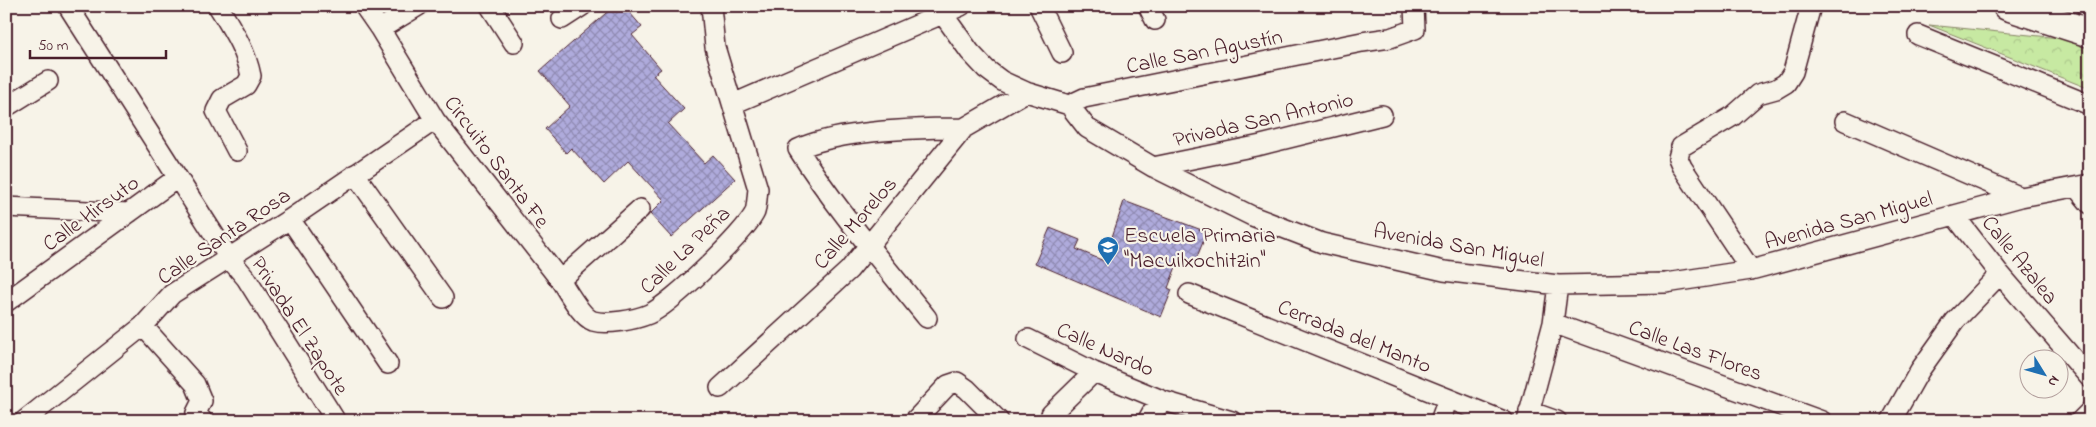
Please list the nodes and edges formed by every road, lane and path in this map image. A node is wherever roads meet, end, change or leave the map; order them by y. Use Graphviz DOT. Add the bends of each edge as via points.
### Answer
graph roads {
  1 [pos="68,6"];
  2 [pos="218,6"];
  3 [pos="364,6"];
  4 [pos="418,6"];
  5 [pos="490,6"];
  6 [pos="582,6"];
  7 [pos="711,6"];
  8 [pos="961,6"];
  9 [pos="1039,6"];
  10 [pos="1414,6"];
  11 [pos="1811,6"];
  12 [pos="2007,6"];
  13 [pos="2086,6"];
  14 [pos="2090,8"];
  15 [pos="940,10"];
  16 [pos="562,19"];
  17 [pos="380,29"];
  18 [pos="2090,33"];
  19 [pos="1918,34"];
  20 [pos="514,43"];
  21 [pos="1062,53"];
  22 [pos="48,81"];
  23 [pos="1026,92"];
  24 [pos="733,104"];
  25 [pos="1069,105"];
  26 [pos="2090,105"];
  27 [pos="6,107"];
  28 [pos="1382,116"];
  29 [pos="435,120"];
  30 [pos="1845,121"];
  31 [pos="964,128"];
  32 [pos="237,151"];
  33 [pos="1153,167"];
  34 [pos="356,174"];
  35 [pos="177,178"];
  36 [pos="2083,185"];
  37 [pos="2021,197"];
  38 [pos="2090,204"];
  39 [pos="7,205"];
  40 [pos="640,209"];
  41 [pos="129,213"];
  42 [pos="1954,215"];
  43 [pos="290,219"];
  44 [pos="868,245"];
  45 [pos="229,258"];
  46 [pos="1751,270"];
  47 [pos="2000,274"];
  48 [pos="560,280"];
  49 [pos="1558,285"];
  50 [pos="1189,294"];
  51 [pos="444,298"];
  52 [pos="6,302"];
  53 [pos="928,318"];
  54 [pos="613,323"];
  55 [pos="1553,323"];
  56 [pos="142,326"];
  57 [pos="1028,339"];
  58 [pos="388,364"];
  59 [pos="1094,372"];
  60 [pos="2090,378"];
  61 [pos="720,388"];
  62 [pos="1448,398"];
  63 [pos="1164,400"];
  64 [pos="2090,411"];
  65 [pos="1051,414"];
  66 [pos="1528,416"];
  67 [pos="195,418"];
  68 [pos="334,418"];
  69 [pos="24,421"];
  70 [pos="914,421"];
  71 [pos="999,421"];
  72 [pos="1147,421"];
  73 [pos="1232,421"];
  74 [pos="1440,421"];
  75 [pos="1504,421"];
  76 [pos="1557,421"];
  77 [pos="1822,421"];
  78 [pos="1891,421"];
  79 [pos="2080,421"];
  1 -- 35 [label="street, Privada El Zapote"];
  2 -- 32 [label="street" via="242,46 251,76 246,85 222,99 216,111"];
  3 -- 17 [label="street, Circuito Santa Fe"];
  4 -- 17 [label="street"];
  5 -- 20 [label="street"];
  6 -- 16 [label="street"];
  7 -- 24 [label="street" via="715,47"];
  8 -- 15 [label="street"];
  9 -- 21 [label="street"];
  10 -- 25 [label="street, Calle San Agustín" via="1415,28 1390,38 1084,98"];
  11 -- 46 [label="street" via="1794,72 1786,83 1758,94 1733,116 1682,147 1678,158"];
  12 -- 18 [label="street"];
  13 -- 14 [label="street"];
  15 -- 23 [label="street" via="986,69"];
  15 -- 24 [label="street"];
  17 -- 29 [label="street, Circuito Santa Fe"];
  19 -- 26 [label="street"];
  22 -- 27 [label="street"];
  23 -- 25 [label="street"];
  23 -- 31 [label="street, Calle Morelos"];
  24 -- 54 [label="street, Calle La Peña" via="758,189 755,211 737,237 681,290 650,314"];
  25 -- 33 [label="street, Avenida San Miguel" via="1088,128"];
  28 -- 33 [label="street, Privada San Antonio"];
  29 -- 34 [label="street, Calle Santa Rosa"];
  29 -- 48 [label="street, Circuito Santa Fe"];
  30 -- 37 [label="street"];
  31 -- 44 [label="street, Calle Morelos"];
  31 -- 44 [label="street" via="855,135 810,143 798,149"];
  33 -- 49 [label="street, Avenida San Miguel" via="1252,216 1322,243 1444,271"];
  34 -- 43 [label="street, Calle Santa Rosa"];
  34 -- 51 [label="street"];
  35 -- 41 [label="street, Calle Hirsuto"];
  35 -- 45 [label="street, Privada El Zapote"];
  36 -- 37 [label="street, Avenida San Miguel"];
  36 -- 38 [label="street"];
  37 -- 42 [label="street, Avenida San Miguel"];
  39 -- 41 [label="street"];
  40 -- 48 [label="street"];
  41 -- 52 [label="street, Calle Hirsuto"];
  42 -- 46 [label="street, Avenida San Miguel"];
  42 -- 47 [label="street, Calle Azalea"];
  43 -- 45 [label="street, Calle Santa Rosa"];
  43 -- 58 [label="street"];
  44 -- 53 [label="street"];
  44 -- 61 [label="street, Calle Morelos" via="849,270"];
  45 -- 56 [label="street, Calle Santa Rosa" via="172,294"];
  45 -- 68 [label="street, Privada El Zapote" via="246,278"];
  46 -- 49 [label="street, Avenida San Miguel" via="1666,283"];
  47 -- 60 [label="street, Calle Azalea"];
  47 -- 78 [label="street" via="1955,321 1920,370"];
  48 -- 54 [label="street, Circuito Santa Fe" via="576,305 592,320"];
  49 -- 55 [label="street"];
  50 -- 62 [label="street, Cerrada del Manto"];
  55 -- 66 [label="street"];
  55 -- 77 [label="street, Calle Las Flores"];
  56 -- 67 [label="street" via="195,384 202,401"];
  56 -- 69 [label="street, Calle Santa Rosa"];
  57 -- 59 [label="street, Calle Nardo"];
  59 -- 63 [label="street, Calle Nardo"];
  59 -- 65 [label="street"];
  62 -- 74 [label="street"];
  62 -- 75 [label="street, Cerrada del Manto"];
  63 -- 72 [label="street, Calle Nardo"];
  63 -- 73 [label="street, Calle Nardo"];
  64 -- 79 [label="street"];
  66 -- 76 [label="street"];
  70 -- 71 [label="street" via="948,385 957,382"];
}
